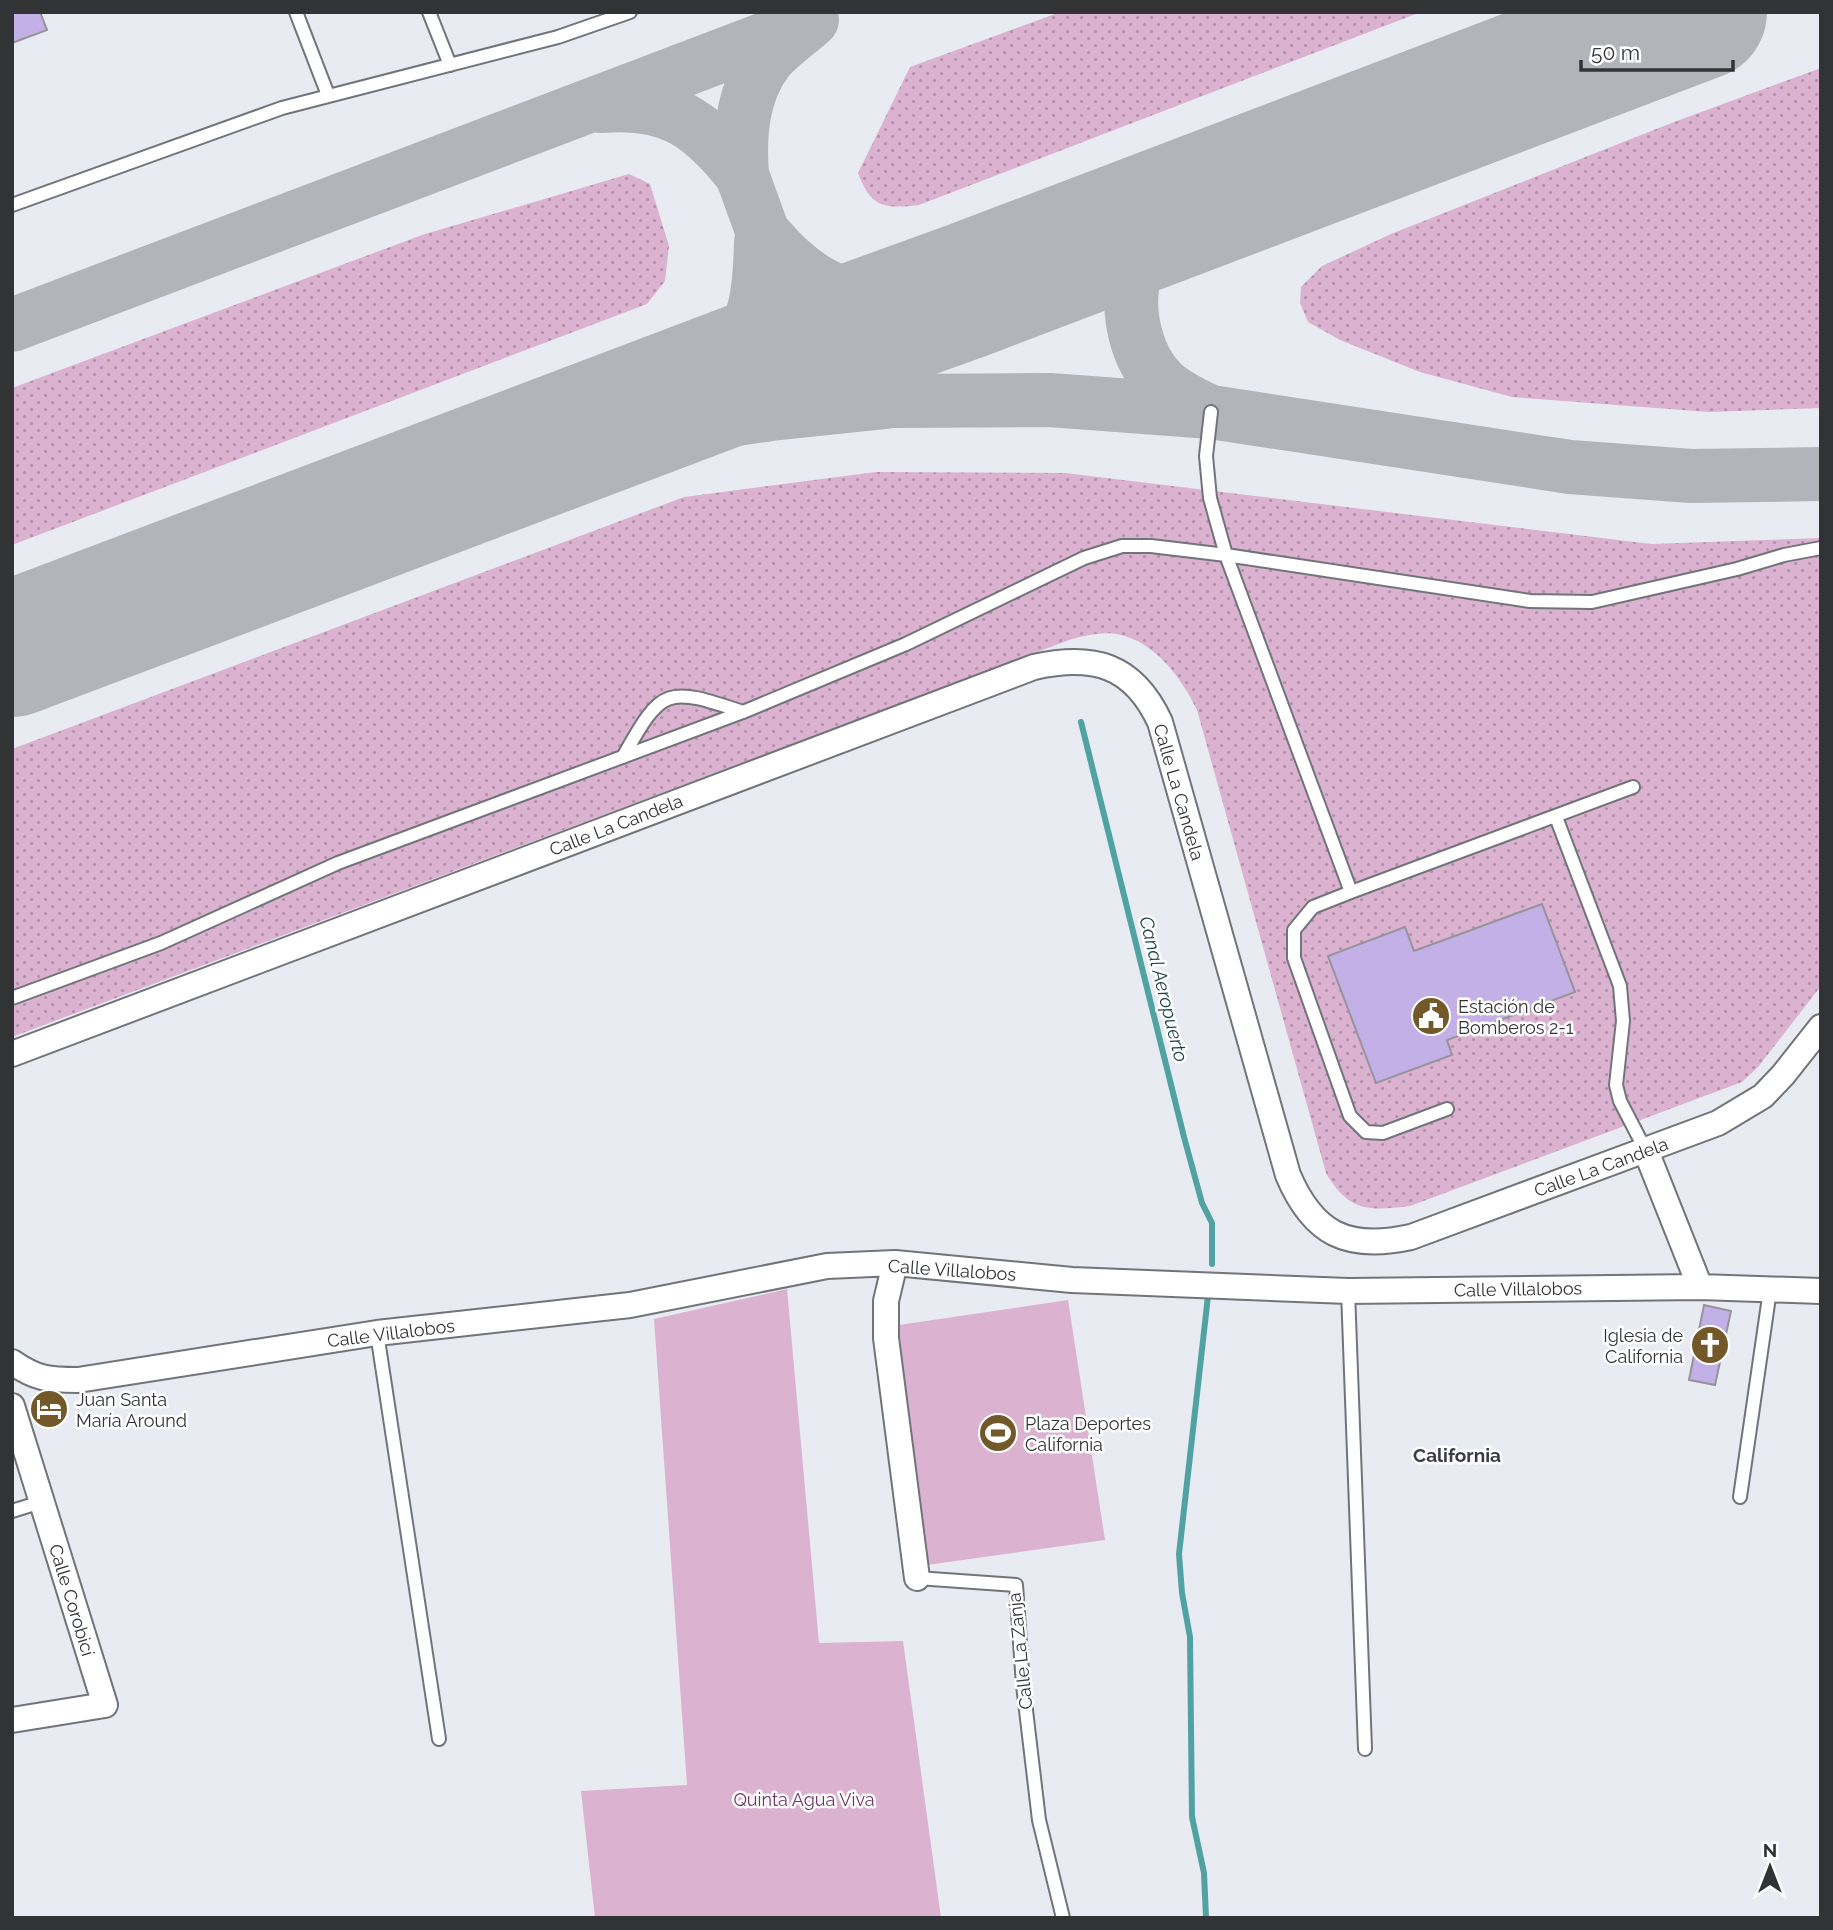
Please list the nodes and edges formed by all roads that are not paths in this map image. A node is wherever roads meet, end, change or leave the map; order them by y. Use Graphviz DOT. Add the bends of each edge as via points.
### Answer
graph roads {
  1 [pos="296,12"];
  2 [pos="429,12"];
  3 [pos="630,12"];
  4 [pos="450,65"];
  5 [pos="328,96"];
  6 [pos="12,205"];
  7 [pos="1211,412"];
  8 [pos="1821,548"];
  9 [pos="1226,555"];
  10 [pos="743,712"];
  11 [pos="623,757"];
  12 [pos="1633,787"];
  13 [pos="1556,817"];
  14 [pos="1351,892"];
  15 [pos="12,998"];
  16 [pos="1821,1027"];
  17 [pos="12,1054"];
  18 [pos="1447,1110"];
  19 [pos="1646,1151"];
  20 [pos="895,1263"];
  21 [pos="1700,1287"];
  22 [pos="1770,1290"];
  23 [pos="1348,1291"];
  24 [pos="1821,1292"];
  25 [pos="377,1333"];
  26 [pos="12,1362"];
  27 [pos="12,1406"];
  28 [pos="1740,1497"];
  29 [pos="41,1502"];
  30 [pos="12,1511"];
  31 [pos="917,1578"];
  32 [pos="12,1720"];
  33 [pos="439,1739"];
  34 [pos="1364,1749"];
  35 [pos="1063,1918"];
  1 -- 5 [label="lane"];
  2 -- 4 [label="lane"];
  3 -- 4 [label="lane" via="558,37"];
  4 -- 5 [label="lane"];
  5 -- 6 [label="lane" via="234,123"];
  7 -- 9 [label="lane" via="1206,456 1210,498"];
  8 -- 9 [label="lane" via="1592,602 1530,601"];
  9 -- 10 [label="lane" via="1122,546 1083,558 906,644"];
  9 -- 14 [label="lane"];
  10 -- 11 [label="lane"];
  10 -- 11 [label="lane" via="684,695 664,698 645,717"];
  11 -- 15 [label="lane" via="338,863 161,943"];
  12 -- 13 [label="lane"];
  13 -- 14 [label="lane"];
  13 -- 19 [label="lane" via="1620,986 1623,1021 1616,1085 1619,1101"];
  14 -- 18 [label="lane" via="1312,907 1294,930 1294,958 1350,1116 1366,1132 1383,1133"];
  16 -- 19 [label="street, Calle La Candela" via="1763,1096 1718,1123"];
  17 -- 19 [label="street, Calle La Candela" via="1034,667 1087,662 1108,667 1133,683 1152,703 1160,722 1288,1175 1309,1215 1347,1239 1391,1241"];
  19 -- 21 [label="street"];
  20 -- 23 [label="street, Calle Villalobos" via="1072,1280"];
  20 -- 25 [label="street, Calle Villalobos" via="827,1266 630,1305"];
  20 -- 31 [label="street, Calle La Zanja" via="886,1301 886,1338"];
  21 -- 22 [label="street, Calle Villalobos"];
  21 -- 23 [label="street, Calle Villalobos"];
  22 -- 24 [label="street, Calle Villalobos"];
  22 -- 28 [label="lane"];
  23 -- 34 [label="lane"];
  25 -- 26 [label="street, Calle Villalobos" via="78,1380 46,1380"];
  25 -- 33 [label="lane"];
  27 -- 29 [label="street, Calle Corobicí"];
  29 -- 30 [label="lane"];
  29 -- 32 [label="street, Calle Corobicí" via="105,1705"];
  31 -- 35 [label="lane, Calle La Zanja" via="1016,1585 1039,1820"];
}
